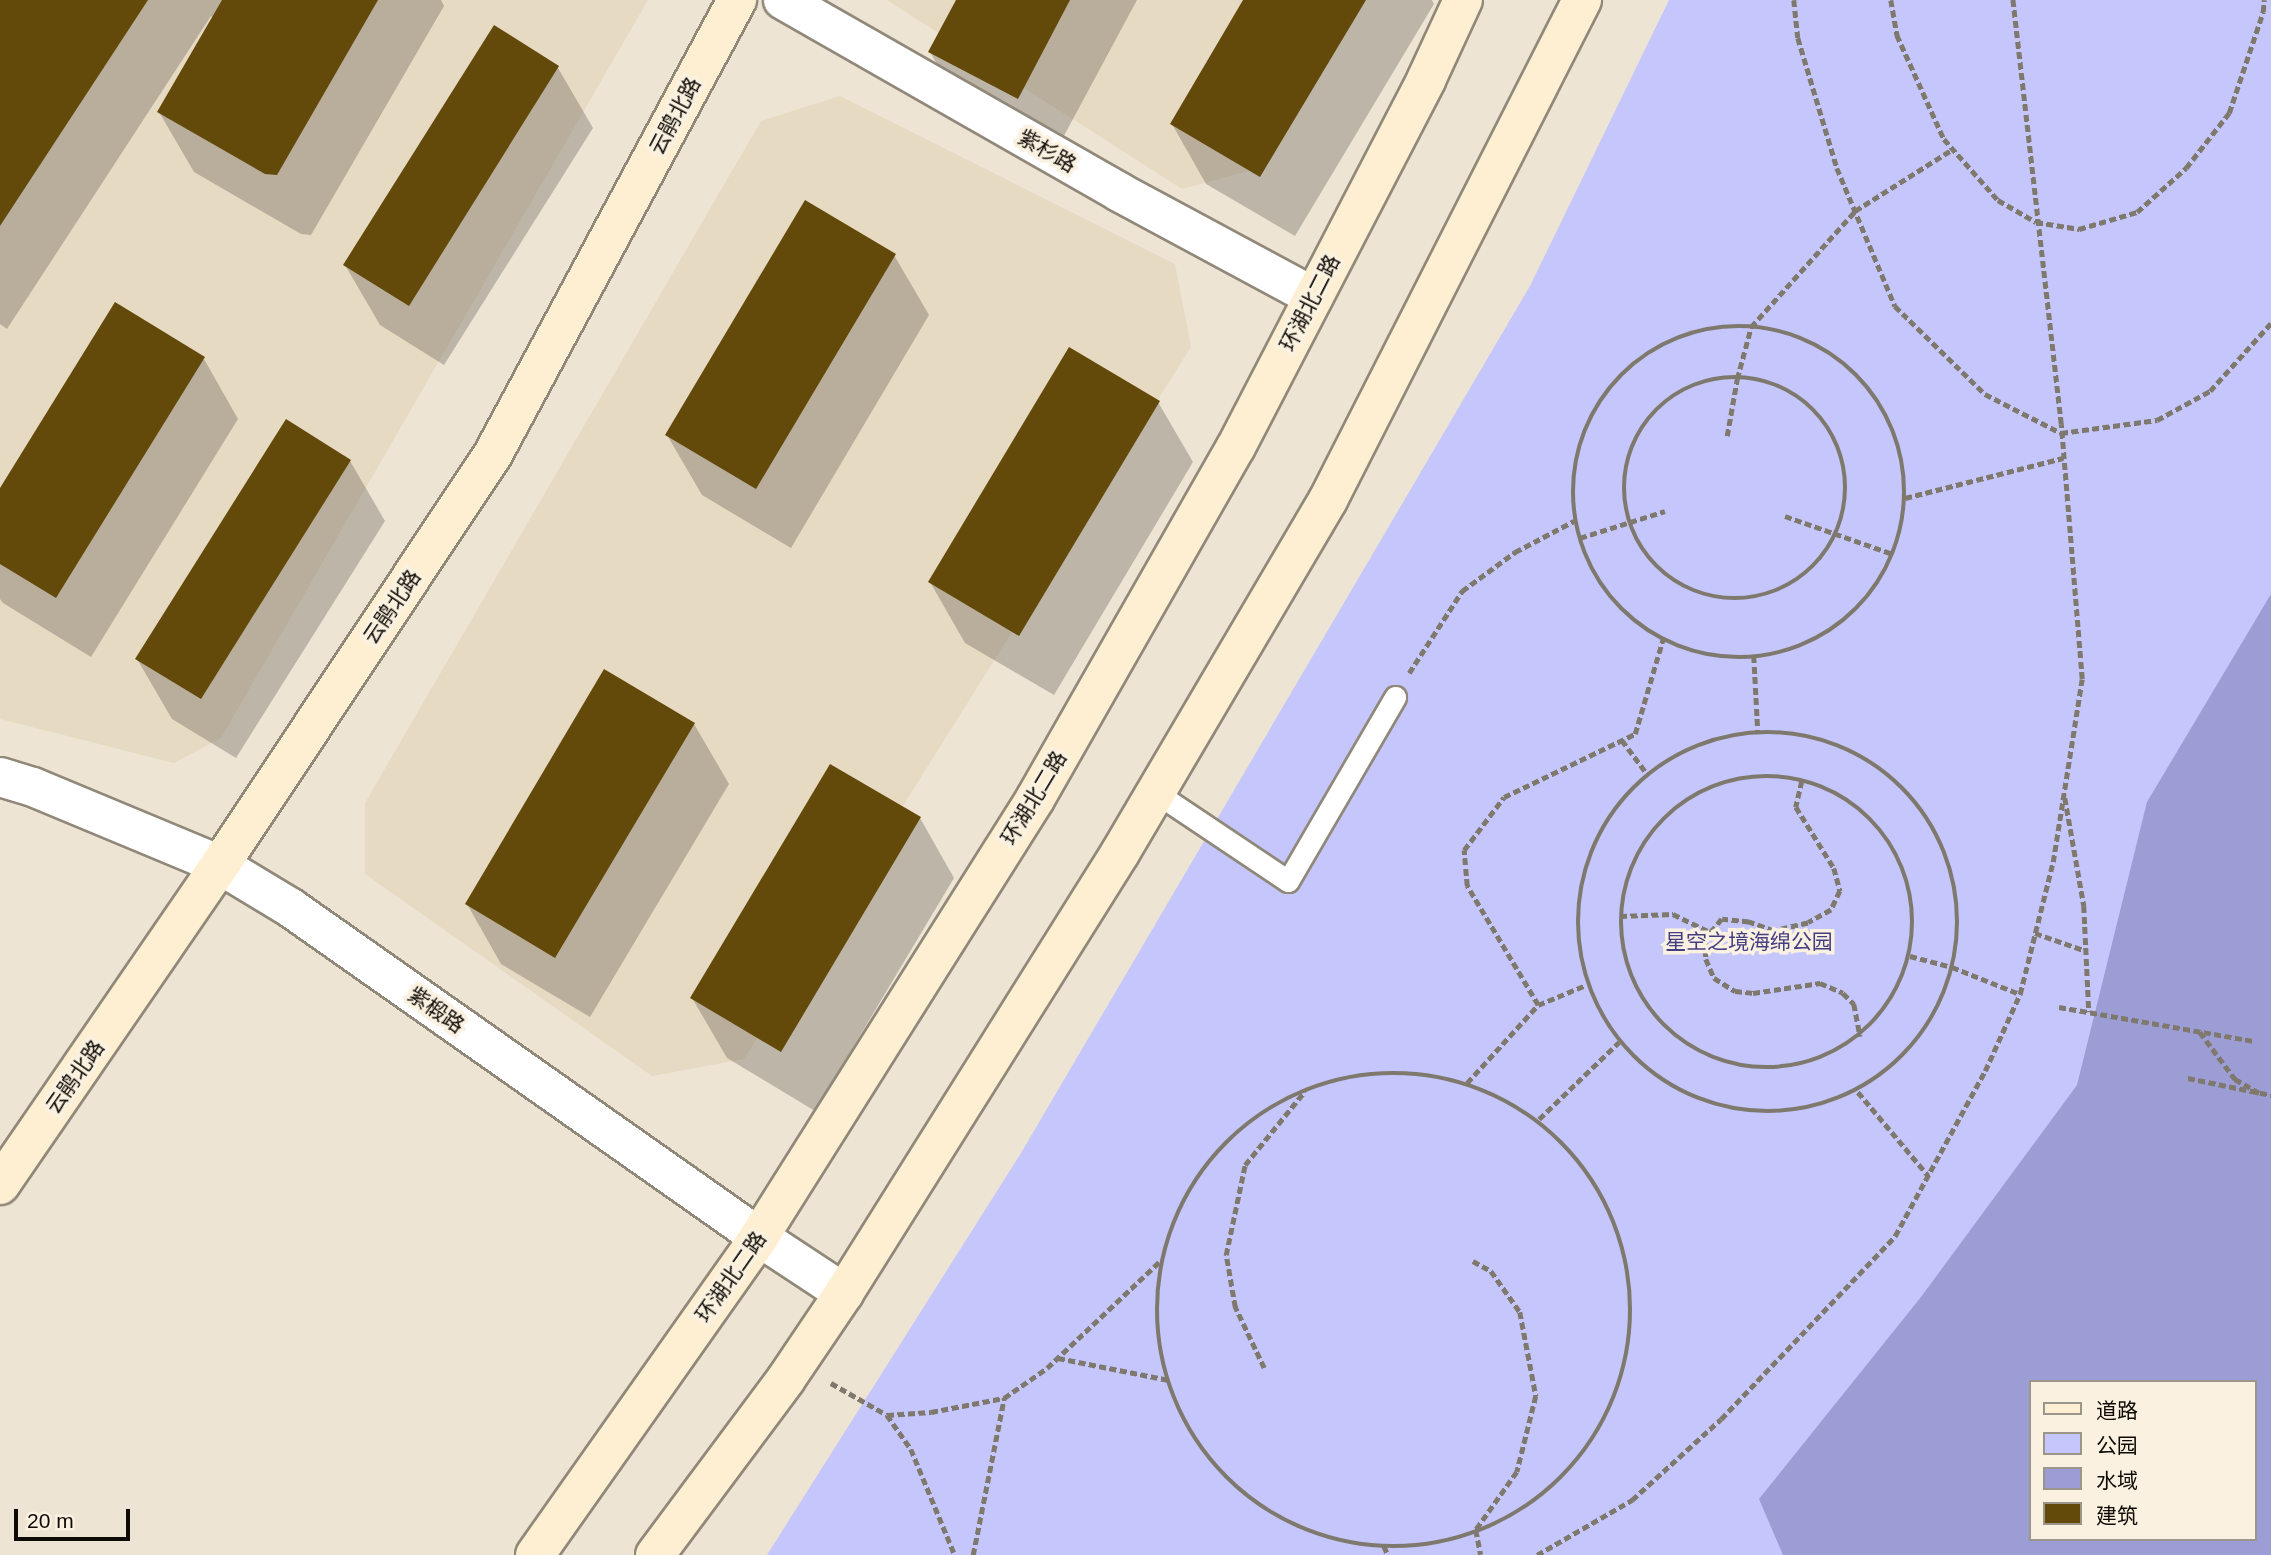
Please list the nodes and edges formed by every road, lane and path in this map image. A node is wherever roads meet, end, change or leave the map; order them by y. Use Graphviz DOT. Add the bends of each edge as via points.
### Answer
graph roads {
  1 [pos="737,0"];
  2 [pos="783,0"];
  3 [pos="1463,0"];
  4 [pos="1582,0"];
  5 [pos="1794,0"];
  6 [pos="1891,0"];
  7 [pos="2013,0"];
  8 [pos="2264,0"];
  9 [pos="1953,149"];
  10 [pos="1855,211"];
  11 [pos="2036,222"];
  12 [pos="1314,297"];
  13 [pos="2271,323"];
  14 [pos="1751,327"];
  15 [pos="1737,379"];
  16 [pos="2061,432"];
  17 [pos="1727,436"];
  18 [pos="2063,458"];
  19 [pos="1905,498"];
  20 [pos="1665,511"];
  21 [pos="1785,516"];
  22 [pos="1574,521"];
  23 [pos="1631,524"];
  24 [pos="1836,533"];
  25 [pos="1580,538"];
  26 [pos="1893,554"];
  27 [pos="1663,639"];
  28 [pos="1754,656"];
  29 [pos="1395,697"];
  30 [pos="1758,732"];
  31 [pos="1622,740"];
  32 [pos="1648,775"];
  33 [pos="0,777"];
  34 [pos="1802,782"];
  35 [pos="1155,792"];
  36 [pos="2064,794"];
  37 [pos="220,866"];
  38 [pos="1620,916"];
  39 [pos="1710,932"];
  40 [pos="2035,933"];
  41 [pos="2086,951"];
  42 [pos="1910,956"];
  43 [pos="1952,967"];
  44 [pos="1586,985"];
  45 [pos="2020,994"];
  46 [pos="1538,1005"];
  47 [pos="2059,1007"];
  48 [pos="2090,1012"];
  49 [pos="2199,1031"];
  50 [pos="1860,1036"];
  51 [pos="2253,1041"];
  52 [pos="1619,1042"];
  53 [pos="2188,1078"];
  54 [pos="1467,1083"];
  55 [pos="1307,1088"];
  56 [pos="1858,1092"];
  57 [pos="2259,1093"];
  58 [pos="2271,1095"];
  59 [pos="1539,1119"];
  60 [pos="1928,1175"];
  61 [pos="0,1185"];
  62 [pos="759,1237"];
  63 [pos="1162,1259"];
  64 [pos="1473,1261"];
  65 [pos="844,1293"];
  66 [pos="1057,1358"];
  67 [pos="797,1363"];
  68 [pos="1264,1368"];
  69 [pos="1169,1380"];
  70 [pos="1004,1398"];
  71 [pos="887,1415"];
  72 [pos="1476,1530"];
  73 [pos="1384,1546"];
  74 [pos="535,1555"];
  75 [pos="655,1555"];
  76 [pos="955,1555"];
  77 [pos="973,1555"];
  78 [pos="1388,1555"];
  79 [pos="1481,1555"];
  80 [pos="1536,1555"];
  1 -- 37 [label="main road, 云鹃北路" via="492,456"];
  2 -- 12 [label="street, 紫杉路" via="1119,192"];
  3 -- 12 [label="main road, 环湖北二路"];
  4 -- 35 [label="main road" via="1328,500"];
  5 -- 10 [label="path" via="1798,38 1837,168"];
  6 -- 9 [label="path" via="1897,35 1944,139"];
  7 -- 11 [label="path"];
  8 -- 11 [label="path" via="2229,113 2186,168 2137,212 2079,229"];
  9 -- 10 [label="path"];
  9 -- 11 [label="path" via="1998,200"];
  10 -- 14 [label="path"];
  10 -- 16 [label="path" via="1895,306 1985,394"];
  11 -- 16 [label="path"];
  12 -- 62 [label="main road, 环湖北二路" via="1236,447 1035,799"];
  13 -- 16 [label="path" via="2210,391 2157,419"];
  14 -- 15 [label="path"];
  14 -- 19 [label="path" via="1774,328 1824,348 1866,382 1894,428 1907,481"];
  14 -- 22 [label="path" via="1720,326 1667,341 1623,372 1590,416 1574,467"];
  15 -- 17 [label="path"];
  15 -- 23 [label="path" via="1687,388 1657,409 1635,439 1625,473"];
  15 -- 24 [label="path" via="1759,380 1793,393 1821,416 1839,447 1847,483"];
  16 -- 18 [label="path"];
  18 -- 19 [label="path"];
  18 -- 36 [label="path" via="2082,679"];
  19 -- 26 [label="path" via="1901,537"];
  20 -- 23 [label="path"];
  21 -- 24 [label="path"];
  22 -- 25 [label="path"];
  22 -- 29 [label="path" via="1515,552 1462,590"];
  23 -- 24 [label="path" via="1639,544 1662,573 1694,592 1730,600 1766,595 1800,579 1826,553"];
  23 -- 25 [label="path"];
  24 -- 26 [label="path"];
  25 -- 27 [label="path" via="1593,574 1628,618"];
  26 -- 28 [label="path" via="1877,587 1837,627 1787,652"];
  27 -- 28 [label="path" via="1676,647 1731,659"];
  27 -- 31 [label="path" via="1635,734"];
  28 -- 30 [label="path"];
  29 -- 35 [label="lane" via="1288,881"];
  30 -- 32 [label="path" via="1710,740"];
  30 -- 43 [label="path" via="1830,740 1884,768 1926,812 1953,866 1960,932"];
  31 -- 32 [label="path"];
  31 -- 46 [label="path" via="1504,797 1464,850 1467,886"];
  32 -- 44 [label="path" via="1612,810 1585,865 1576,925"];
  33 -- 37 [label="street, 紫椴路"];
  34 -- 38 [label="path" via="1788,777 1739,779 1693,796 1656,827 1630,869"];
  34 -- 39 [label="path" via="1796,807 1835,868 1840,891 1831,910 1808,923 1774,931 1722,919"];
  34 -- 42 [label="path" via="1834,792 1873,820 1901,861 1913,908"];
  35 -- 65 [label="main road"];
  36 -- 40 [label="path"];
  36 -- 41 [label="path" via="2084,906"];
  37 -- 61 [label="main road, 云鹃北路"];
  37 -- 62 [label="street, 紫椴路" via="291,908"];
  38 -- 39 [label="path" via="1673,915"];
  38 -- 50 [label="path" via="1626,965 1647,1007 1681,1042 1724,1063 1771,1069 1818,1059"];
  39 -- 50 [label="path" via="1704,939 1714,978 1735,991 1753,993 1821,984 1843,993 1854,1004"];
  40 -- 41 [label="path"];
  40 -- 45 [label="path"];
  41 -- 48 [label="path"];
  42 -- 43 [label="path"];
  42 -- 50 [label="path" via="1892,1000"];
  43 -- 45 [label="path"];
  43 -- 56 [label="path" via="1946,996 1910,1051"];
  44 -- 46 [label="path"];
  44 -- 52 [label="path"];
  45 -- 60 [label="path" via="1985,1071"];
  46 -- 54 [label="path"];
  47 -- 48 [label="path"];
  48 -- 49 [label="path"];
  49 -- 51 [label="path"];
  49 -- 57 [label="path" via="2235,1079"];
  52 -- 56 [label="path" via="1668,1086 1729,1110 1795,1112"];
  52 -- 59 [label="path"];
  53 -- 57 [label="path"];
  54 -- 55 [label="path" via="1387,1071"];
  54 -- 59 [label="path"];
  55 -- 63 [label="path" via="1238,1129 1186,1192"];
  55 -- 68 [label="path" via="1245,1165 1227,1255 1234,1307"];
  56 -- 60 [label="path"];
  57 -- 58 [label="path"];
  59 -- 72 [label="path" via="1594,1179 1627,1253 1633,1329 1615,1402 1574,1466 1515,1515"];
  60 -- 80 [label="path" via="1895,1236 1721,1419 1632,1500"];
  62 -- 65 [label="street, 紫椴路"];
  62 -- 74 [label="main road, 环湖北二路"];
  63 -- 66 [label="path"];
  63 -- 69 [label="path" via="1158,1268 1158,1349"];
  64 -- 72 [label="path" via="1490,1271 1520,1312 1535,1396 1517,1472"];
  65 -- 67 [label="main road"];
  66 -- 69 [label="path"];
  66 -- 70 [label="path"];
  67 -- 71 [label="path"];
  67 -- 75 [label="main road"];
  69 -- 73 [label="path" via="1185,1425 1231,1485 1294,1527 1368,1547"];
  70 -- 71 [label="path" via="932,1412"];
  70 -- 77 [label="path"];
  71 -- 76 [label="path" via="911,1449"];
  72 -- 73 [label="path" via="1444,1543"];
  72 -- 79 [label="path"];
  73 -- 78 [label="path"];
}
